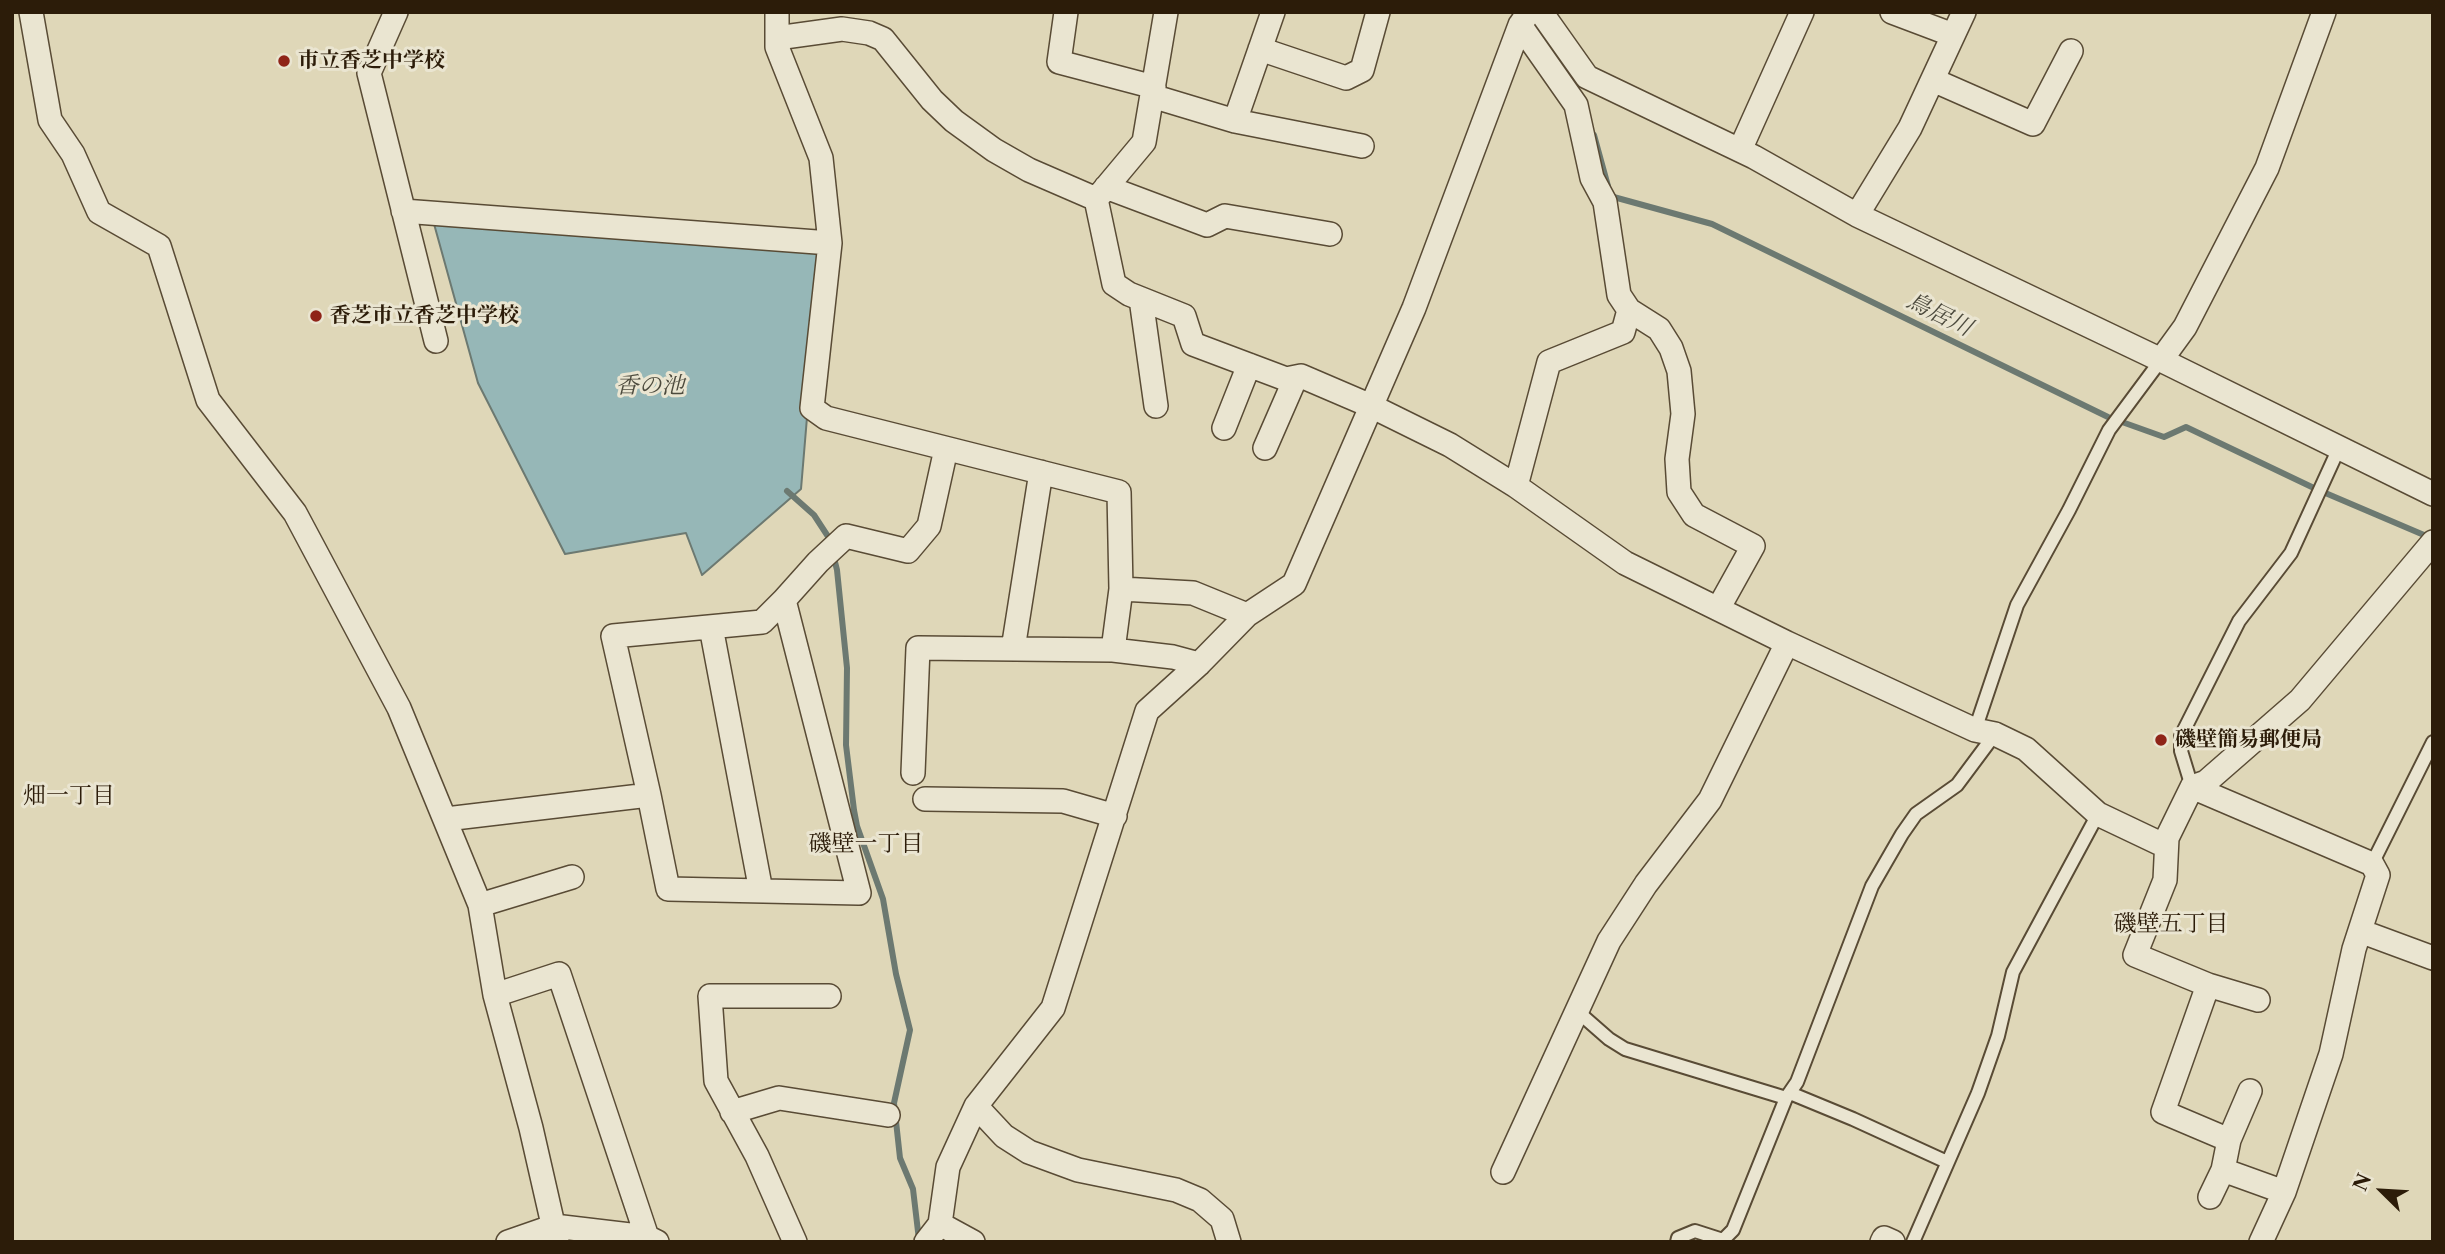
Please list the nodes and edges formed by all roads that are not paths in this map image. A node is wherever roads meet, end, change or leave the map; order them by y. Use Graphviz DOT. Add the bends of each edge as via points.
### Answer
graph roads {
  1 [pos="30,12"];
  2 [pos="396,12"];
  3 [pos="777,12"];
  4 [pos="1066,12"];
  5 [pos="1166,12"];
  6 [pos="1273,12"];
  7 [pos="1378,12"];
  8 [pos="1541,12"];
  9 [pos="1802,12"];
  10 [pos="1892,12"];
  11 [pos="1964,12"];
  12 [pos="2324,12"];
  13 [pos="1525,19"];
  14 [pos="1953,35"];
  15 [pos="777,38"];
  16 [pos="1260,49"];
  17 [pos="2071,51"];
  18 [pos="1933,79"];
  19 [pos="1153,91"];
  20 [pos="1235,121"];
  21 [pos="1362,146"];
  22 [pos="1740,150"];
  23 [pos="1101,193"];
  24 [pos="403,211"];
  25 [pos="1857,215"];
  26 [pos="1329,234"];
  27 [pos="830,243"];
  28 [pos="1141,299"];
  29 [pos="1629,310"];
  30 [pos="436,341"];
  31 [pos="2161,360"];
  32 [pos="1249,365"];
  33 [pos="1296,377"];
  34 [pos="1156,406"];
  35 [pos="1371,406"];
  36 [pos="1224,428"];
  37 [pos="1265,448"];
  38 [pos="2339,448"];
  39 [pos="946,449"];
  40 [pos="1041,472"];
  41 [pos="1516,486"];
  42 [pos="2433,494"];
  43 [pos="2433,542"];
  44 [pos="1121,589"];
  45 [pos="784,600"];
  46 [pos="1718,609"];
  47 [pos="1247,615"];
  48 [pos="711,627"];
  49 [pos="1787,643"];
  50 [pos="1013,649"];
  51 [pos="1113,650"];
  52 [pos="1199,664"];
  53 [pos="1985,732"];
  54 [pos="2433,742"];
  55 [pos="913,773"];
  56 [pos="2192,787"];
  57 [pos="649,795"];
  58 [pos="925,799"];
  59 [pos="2098,814"];
  60 [pos="1115,816"];
  61 [pos="446,819"];
  62 [pos="2167,838"];
  63 [pos="2372,864"];
  64 [pos="572,877"];
  65 [pos="761,891"];
  66 [pos="480,905"];
  67 [pos="2360,931"];
  68 [pos="2433,958"];
  69 [pos="2208,985"];
  70 [pos="495,995"];
  71 [pos="829,996"];
  72 [pos="2258,1000"];
  73 [pos="1577,1010"];
  74 [pos="2250,1091"];
  75 [pos="1788,1096"];
  76 [pos="976,1106"];
  77 [pos="732,1112"];
  78 [pos="888,1115"];
  79 [pos="2230,1140"];
  80 [pos="1947,1163"];
  81 [pos="2223,1170"];
  82 [pos="1503,1172"];
  83 [pos="2284,1192"];
  84 [pos="2210,1197"];
  85 [pos="933,1233"];
  86 [pos="556,1234"];
  87 [pos="652,1239"];
  88 [pos="508,1242"];
  89 [pos="795,1242"];
  90 [pos="973,1242"];
  91 [pos="1229,1242"];
  92 [pos="1677,1242"];
  93 [pos="1882,1242"];
  94 [pos="1893,1242"];
  95 [pos="1913,1242"];
  96 [pos="2261,1242"];
  1 -- 61 [label="street" via="50,120 73,154 99,212 159,246 208,400 295,513 399,708"];
  2 -- 24 [label="street" via="369,73"];
  3 -- 15 [label="street"];
  4 -- 19 [label="street" via="1059,62"];
  5 -- 19 [label="street"];
  6 -- 16 [label="street"];
  7 -- 16 [label="street" via="1362,70 1346,78"];
  8 -- 22 [label="street" via="1587,77"];
  9 -- 22 [label="street"];
  10 -- 14 [label="street"];
  11 -- 14 [label="street"];
  12 -- 31 [label="street" via="2267,168 2185,327"];
  13 -- 29 [label="street" via="1576,105 1592,178 1605,202 1619,295"];
  13 -- 35 [label="street" via="1414,308"];
  14 -- 18 [label="street"];
  15 -- 23 [label="street" via="842,29 883,39 932,100 994,150 1029,170"];
  15 -- 27 [label="street" via="821,158"];
  16 -- 20 [label="street"];
  17 -- 18 [label="street" via="2032,124"];
  18 -- 25 [label="street" via="1910,128"];
  19 -- 20 [label="street"];
  19 -- 23 [label="street" via="1144,142"];
  20 -- 21 [label="street"];
  22 -- 25 [label="street"];
  23 -- 26 [label="street" via="1207,225 1225,216"];
  23 -- 28 [label="street" via="1114,284"];
  24 -- 27 [label="street"];
  24 -- 30 [label="street"];
  25 -- 31 [label="street"];
  27 -- 39 [label="street" via="812,408 826,418"];
  28 -- 32 [label="street" via="1184,316 1193,344"];
  28 -- 34 [label="street"];
  29 -- 41 [label="street" via="1623,332 1549,362"];
  29 -- 46 [label="street" via="1659,329 1679,371 1683,414 1677,459 1679,492 1694,515 1753,547"];
  31 -- 38 [label="street"];
  31 -- 53 [label="lane" via="2109,430 2017,605"];
  32 -- 33 [label="street" via="1286,379"];
  32 -- 36 [label="street"];
  33 -- 35 [label="street"];
  33 -- 37 [label="street"];
  35 -- 41 [label="street" via="1450,445"];
  35 -- 47 [label="street" via="1294,584"];
  38 -- 42 [label="street"];
  38 -- 56 [label="lane" via="2291,553 2239,621 2181,736"];
  39 -- 40 [label="street"];
  39 -- 45 [label="street" via="929,526 908,551 846,537"];
  40 -- 44 [label="street" via="1119,492"];
  40 -- 50 [label="street"];
  41 -- 46 [label="street" via="1625,563"];
  43 -- 56 [label="street" via="2300,700 2206,782"];
  44 -- 47 [label="street" via="1193,593"];
  44 -- 51 [label="street"];
  45 -- 48 [label="street" via="762,622"];
  45 -- 65 [label="street" via="859,893"];
  46 -- 49 [label="street"];
  47 -- 52 [label="street"];
  48 -- 57 [label="street" via="613,636"];
  48 -- 65 [label="street"];
  49 -- 53 [label="street"];
  49 -- 73 [label="street" via="1710,800 1609,941"];
  50 -- 51 [label="street"];
  50 -- 55 [label="street" via="918,648"];
  51 -- 52 [label="street"];
  52 -- 60 [label="street" via="1147,710"];
  53 -- 59 [label="street" via="2026,749"];
  53 -- 75 [label="lane" via="1958,785 1916,814 1872,886"];
  54 -- 63 [label="lane"];
  56 -- 62 [label="street"];
  56 -- 63 [label="street"];
  57 -- 61 [label="street"];
  57 -- 65 [label="street" via="668,889"];
  58 -- 60 [label="street" via="1063,801"];
  59 -- 62 [label="street" via="2146,839 2159,843"];
  59 -- 80 [label="lane" via="2013,972 1998,1036"];
  60 -- 76 [label="street" via="1053,1009"];
  61 -- 66 [label="street"];
  62 -- 69 [label="street" via="2165,880 2135,955"];
  63 -- 67 [label="street" via="2378,875"];
  64 -- 66 [label="street"];
  66 -- 70 [label="street"];
  67 -- 68 [label="street"];
  67 -- 83 [label="street" via="2331,1054"];
  69 -- 72 [label="street"];
  69 -- 79 [label="street" via="2163,1112"];
  70 -- 86 [label="street"];
  70 -- 87 [label="street" via="558,974"];
  71 -- 77 [label="street" via="710,996 716,1081"];
  73 -- 75 [label="lane" via="1625,1049"];
  73 -- 82 [label="street"];
  74 -- 79 [label="street"];
  75 -- 80 [label="lane" via="1853,1119"];
  75 -- 92 [label="lane" via="1733,1230 1723,1240 1695,1231"];
  76 -- 85 [label="street" via="948,1167"];
  76 -- 91 [label="street" via="1004,1136 1029,1152 1078,1170 1176,1190 1200,1200 1222,1219"];
  77 -- 78 [label="street" via="779,1098"];
  77 -- 89 [label="street"];
  79 -- 81 [label="street"];
  80 -- 95 [label="lane"];
  81 -- 83 [label="street"];
  81 -- 84 [label="street"];
  83 -- 96 [label="street"];
  85 -- 90 [label="street"];
  86 -- 87 [label="street"];
  86 -- 88 [label="street"];
  93 -- 94 [label="street" via="1884,1238"];
}
